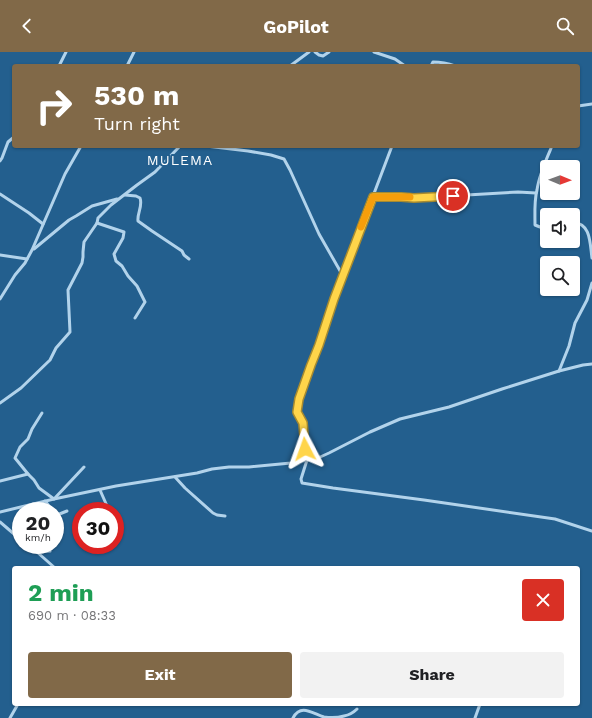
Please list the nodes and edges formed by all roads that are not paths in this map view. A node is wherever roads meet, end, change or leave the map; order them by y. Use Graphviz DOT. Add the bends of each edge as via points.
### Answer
graph roads {
  1 [pos="66,52"];
  2 [pos="134,52"];
  3 [pos="308,52"];
  4 [pos="315,52"];
  5 [pos="329,52"];
  6 [pos="374,52"];
  7 [pos="61,64"];
  8 [pos="127,64"];
  9 [pos="293,64"];
  10 [pos="402,64"];
  11 [pos="432,64"];
  12 [pos="450,64"];
  13 [pos="592,104"];
  14 [pos="580,106"];
  15 [pos="12,139"];
  16 [pos="80,148"];
  17 [pos="178,148"];
  18 [pos="227,148"];
  19 [pos="391,148"];
  20 [pos="551,148"];
  21 [pos="0,160"];
  22 [pos="536,193"];
  23 [pos="0,194"];
  24 [pos="125,195"];
  25 [pos="373,197"];
  26 [pos="120,198"];
  27 [pos="97,223"];
  28 [pos="43,224"];
  29 [pos="580,224"];
  30 [pos="540,227"];
  31 [pos="32,250"];
  32 [pos="0,255"];
  33 [pos="592,258"];
  34 [pos="27,259"];
  35 [pos="189,260"];
  36 [pos="343,276"];
  37 [pos="592,283"];
  38 [pos="0,299"];
  39 [pos="135,318"];
  40 [pos="592,364"];
  41 [pos="559,371"];
  42 [pos="0,403"];
  43 [pos="42,413"];
  44 [pos="307,460"];
  45 [pos="84,467"];
  46 [pos="28,474"];
  47 [pos="175,477"];
  48 [pos="0,481"];
  49 [pos="100,490"];
  50 [pos="54,499"];
  51 [pos="45,501"];
  52 [pos="104,502"];
  53 [pos="67,511"];
  54 [pos="0,512"];
  55 [pos="64,512"];
  56 [pos="225,516"];
  57 [pos="0,522"];
  58 [pos="592,531"];
  59 [pos="12,532"];
  60 [pos="39,554"];
  61 [pos="53,566"];
  62 [pos="17,706"];
  63 [pos="479,706"];
  64 [pos="357,709"];
  65 [pos="10,718"];
  66 [pos="293,718"];
  67 [pos="476,718"];
  1 -- 7 [label="street"];
  2 -- 8 [label="street"];
  3 -- 9 [label="street"];
  4 -- 5 [label="street" via="324,56"];
  6 -- 10 [label="street"];
  11 -- 12 [label="street"];
  13 -- 14 [label="street"];
  15 -- 21 [label="street"];
  16 -- 28 [label="street" via="65,174"];
  17 -- 24 [label="street" via="155,172"];
  18 -- 36 [label="street" via="284,159 319,234"];
  19 -- 25 [label="street"];
  20 -- 22 [label="street"];
  22 -- 25 [label="street" via="414,198"];
  22 -- 30 [label="street" via="535,225"];
  23 -- 28 [label="street"];
  24 -- 26 [label="street"];
  24 -- 35 [label="street" via="140,198 138,221 182,251"];
  25 -- 36 [label="street"];
  26 -- 27 [label="street" via="101,215"];
  26 -- 31 [label="street" via="92,206 69,220"];
  27 -- 39 [label="street" via="124,232 114,254 116,261 137,286 145,302"];
  27 -- 42 [label="street" via="84,242 82,264 68,290 70,332 56,348 50,360 21,388"];
  28 -- 31 [label="street"];
  29 -- 33 [label="street" via="588,233"];
  31 -- 34 [label="street"];
  32 -- 34 [label="street"];
  34 -- 38 [label="street"];
  36 -- 44 [label="street" via="297,407 303,423"];
  37 -- 41 [label="street"];
  40 -- 41 [label="street"];
  41 -- 44 [label="street" via="449,407 400,419 318,458"];
  43 -- 46 [label="street" via="15,458"];
  44 -- 47 [label="street" via="276,465 219,468"];
  44 -- 58 [label="street" via="301,479 305,484 555,519"];
  45 -- 50 [label="street"];
  46 -- 48 [label="street"];
  46 -- 50 [label="street" via="39,488"];
  47 -- 49 [label="street"];
  47 -- 56 [label="street" via="213,513"];
  49 -- 50 [label="street"];
  49 -- 52 [label="street"];
  50 -- 51 [label="street"];
  51 -- 54 [label="street"];
  53 -- 55 [label="street"];
  57 -- 59 [label="street"];
  60 -- 61 [label="street"];
  62 -- 65 [label="street"];
  63 -- 67 [label="street"];
  64 -- 66 [label="street" via="338,718 303,710"];
}
